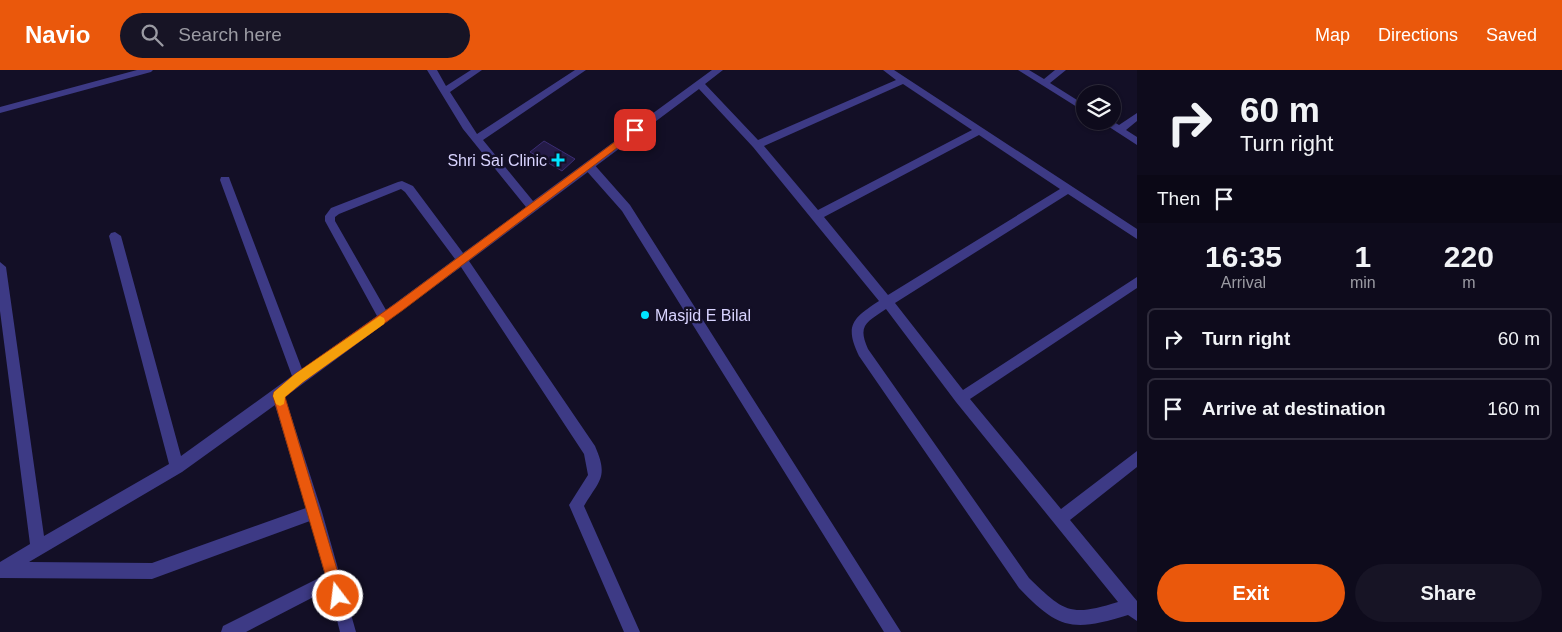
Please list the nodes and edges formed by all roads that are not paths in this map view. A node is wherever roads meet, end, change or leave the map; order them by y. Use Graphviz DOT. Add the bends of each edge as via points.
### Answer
graph roads {
  1 [pos="148,70"];
  2 [pos="432,70"];
  3 [pos="477,70"];
  4 [pos="582,70"];
  5 [pos="718,70"];
  6 [pos="888,70"];
  7 [pos="1023,70"];
  8 [pos="1062,70"];
  9 [pos="904,80"];
  10 [pos="698,83"];
  11 [pos="1044,83"];
  12 [pos="444,91"];
  13 [pos="1076,103"];
  14 [pos="0,110"];
  15 [pos="1137,116"];
  16 [pos="1121,128"];
  17 [pos="981,130"];
  18 [pos="1119,130"];
  19 [pos="476,140"];
  20 [pos="1137,142"];
  21 [pos="757,145"];
  22 [pos="588,165"];
  23 [pos="225,180"];
  24 [pos="1068,189"];
  25 [pos="532,207"];
  26 [pos="816,216"];
  27 [pos="1137,235"];
  28 [pos="115,236"];
  29 [pos="462,260"];
  30 [pos="0,267"];
  31 [pos="1137,282"];
  32 [pos="887,302"];
  33 [pos="384,318"];
  34 [pos="299,378"];
  35 [pos="278,396"];
  36 [pos="961,398"];
  37 [pos="1137,458"];
  38 [pos="177,467"];
  39 [pos="315,512"];
  40 [pos="1060,519"];
  41 [pos="38,548"];
  42 [pos="1,570"];
  43 [pos="333,579"];
  44 [pos="1134,610"];
  45 [pos="229,632"];
  46 [pos="348,632"];
  47 [pos="632,632"];
  48 [pos="893,632"];
  1 -- 14 [label="street"];
  2 -- 12 [label="street"];
  3 -- 12 [label="street"];
  4 -- 19 [label="street"];
  5 -- 10 [label="street"];
  6 -- 9 [label="street"];
  7 -- 11 [label="street"];
  8 -- 11 [label="street"];
  9 -- 17 [label="street"];
  9 -- 21 [label="street"];
  10 -- 21 [label="street"];
  10 -- 22 [label="street"];
  11 -- 13 [label="street"];
  12 -- 19 [label="street"];
  15 -- 16 [label="street"];
  17 -- 24 [label="street"];
  17 -- 26 [label="street"];
  18 -- 20 [label="street"];
  19 -- 25 [label="street"];
  21 -- 26 [label="street"];
  22 -- 25 [label="street"];
  22 -- 48 [label="street" via="626,208"];
  23 -- 34 [label="street"];
  24 -- 27 [label="street"];
  24 -- 32 [label="street"];
  25 -- 29 [label="street"];
  26 -- 32 [label="street"];
  28 -- 38 [label="street"];
  29 -- 33 [label="street"];
  29 -- 33 [label="street" via="409,189 402,185 335,211 330,222"];
  29 -- 47 [label="street" via="590,451 595,477 576,505"];
  30 -- 41 [label="street"];
  31 -- 36 [label="street"];
  32 -- 36 [label="street"];
  32 -- 44 [label="street" via="858,322 855,330 857,340 1024,583 1046,605 1067,618 1098,617"];
  33 -- 34 [label="street"];
  34 -- 35 [label="street"];
  35 -- 38 [label="street"];
  35 -- 39 [label="street"];
  36 -- 40 [label="street"];
  37 -- 40 [label="street"];
  38 -- 41 [label="street"];
  39 -- 42 [label="street" via="152,571"];
  39 -- 43 [label="street"];
  40 -- 44 [label="street"];
  41 -- 42 [label="street"];
  43 -- 45 [label="street"];
  43 -- 46 [label="street"];
}
